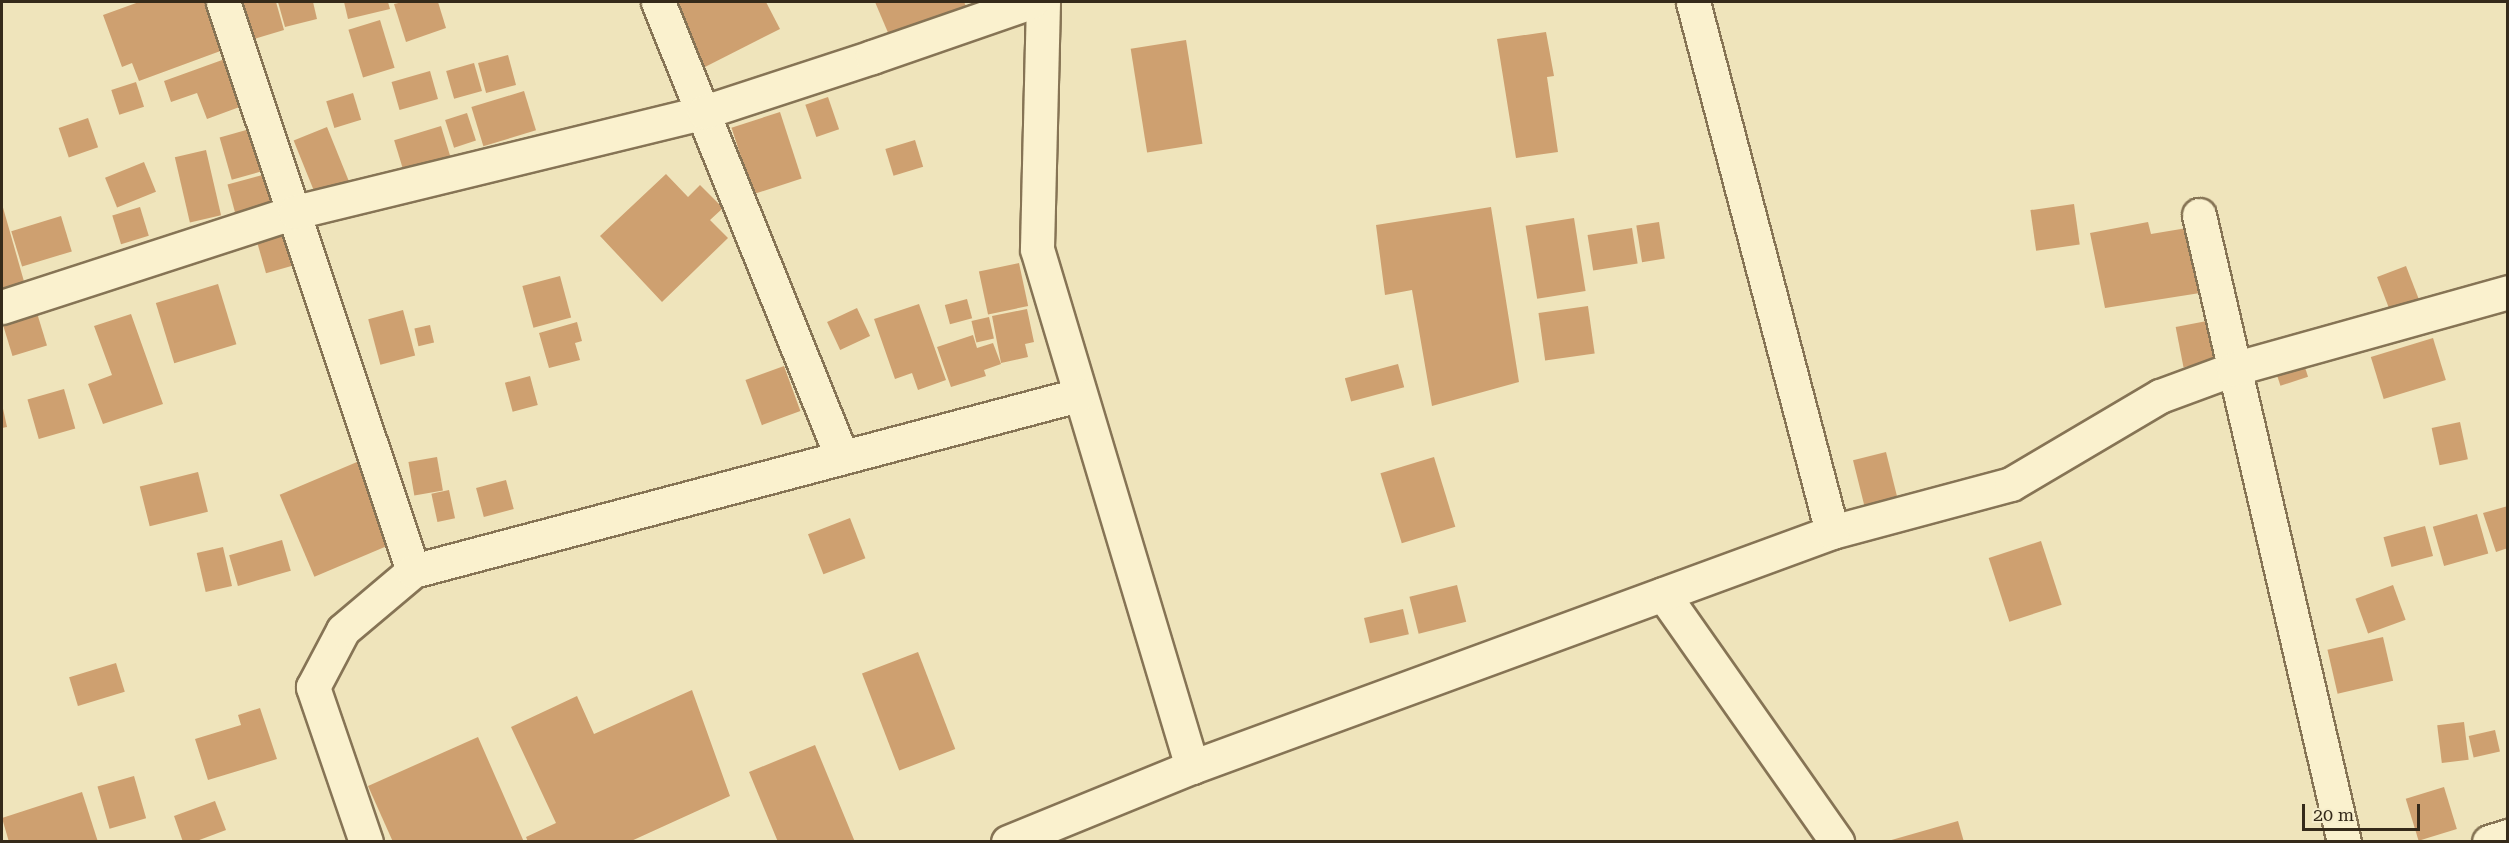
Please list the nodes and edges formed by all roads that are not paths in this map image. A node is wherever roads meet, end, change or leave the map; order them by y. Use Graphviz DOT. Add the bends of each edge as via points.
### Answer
graph roads {
  1 [pos="223,2"];
  2 [pos="658,2"];
  3 [pos="1031,2"];
  4 [pos="1043,2"];
  5 [pos="1693,2"];
  6 [pos="704,111"];
  7 [pos="295,212"];
  8 [pos="2199,214"];
  9 [pos="2508,292"];
  10 [pos="2,307"];
  11 [pos="2233,369"];
  12 [pos="1078,395"];
  13 [pos="842,457"];
  14 [pos="1832,532"];
  15 [pos="413,571"];
  16 [pos="1663,594"];
  17 [pos="1192,767"];
  18 [pos="2508,836"];
  19 [pos="366,842"];
  20 [pos="1008,842"];
  21 [pos="1837,842"];
  22 [pos="2344,842"];
  23 [pos="2489,842"];
  1 -- 7 [label="street"];
  2 -- 6 [label="street"];
  3 -- 6 [label="street"];
  4 -- 12 [label="street" via="1037,249"];
  5 -- 14 [label="street"];
  6 -- 7 [label="street"];
  6 -- 13 [label="street"];
  7 -- 10 [label="street"];
  7 -- 15 [label="street"];
  8 -- 11 [label="street"];
  9 -- 11 [label="street"];
  11 -- 14 [label="street" via="2160,396 2012,484"];
  11 -- 22 [label="street"];
  12 -- 13 [label="street"];
  12 -- 17 [label="street"];
  13 -- 15 [label="street"];
  14 -- 16 [label="street"];
  15 -- 19 [label="street" via="343,630 313,687"];
  16 -- 17 [label="street"];
  16 -- 21 [label="street"];
  17 -- 20 [label="street"];
  18 -- 23 [label="street"];
}
